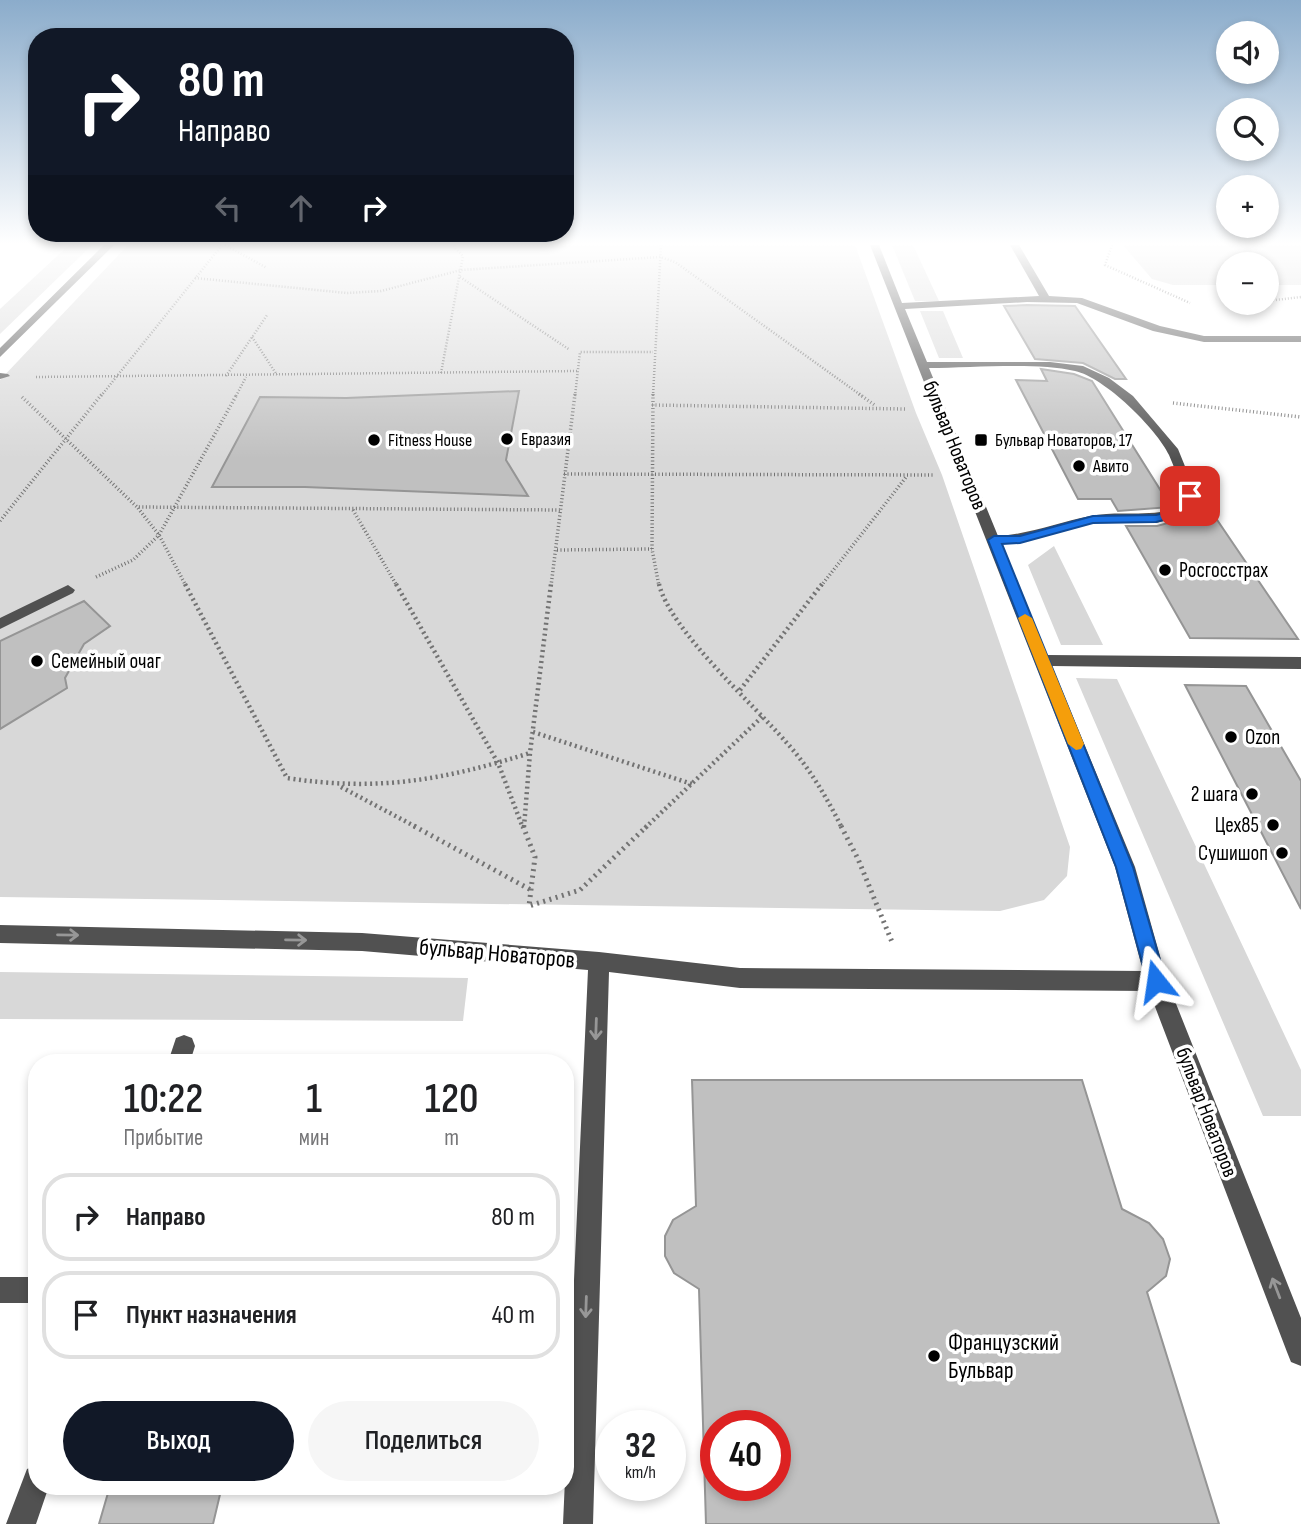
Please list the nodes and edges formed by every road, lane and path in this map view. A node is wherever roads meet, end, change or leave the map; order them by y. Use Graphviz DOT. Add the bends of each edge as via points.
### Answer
graph roads {
  1 [pos="39,316"];
  2 [pos="164,316"];
  3 [pos="266,316"];
  4 [pos="452,316"];
  5 [pos="519,316"];
  6 [pos="656,316"];
  7 [pos="751,316"];
  8 [pos="902,316"];
  9 [pos="1123,316"];
  10 [pos="252,337"];
  11 [pos="1301,339"];
  12 [pos="570,350"];
  13 [pos="654,352"];
  14 [pos="0,355"];
  15 [pos="923,365"];
  16 [pos="578,371"];
  17 [pos="441,373"];
  18 [pos="2,376"];
  19 [pos="278,376"];
  20 [pos="114,377"];
  21 [pos="226,377"];
  22 [pos="247,377"];
  23 [pos="15,389"];
  24 [pos="1129,398"];
  25 [pos="652,405"];
  26 [pos="876,406"];
  27 [pos="1301,416"];
  28 [pos="909,418"];
  29 [pos="65,439"];
  30 [pos="928,463"];
  31 [pos="564,474"];
  32 [pos="651,475"];
  33 [pos="908,475"];
  34 [pos="932,475"];
  35 [pos="942,475"];
  36 [pos="137,507"];
  37 [pos="174,509"];
  38 [pos="353,510"];
  39 [pos="561,510"];
  40 [pos="0,521"];
  41 [pos="159,535"];
  42 [pos="994,540"];
  43 [pos="652,549"];
  44 [pos="557,550"];
  45 [pos="68,590"];
  46 [pos="0,624"];
  47 [pos="1042,660"];
  48 [pos="1301,663"];
  49 [pos="740,690"];
  50 [pos="763,716"];
  51 [pos="533,732"];
  52 [pos="530,752"];
  53 [pos="498,763"];
  54 [pos="692,784"];
  55 [pos="337,786"];
  56 [pos="524,828"];
  57 [pos="531,890"];
  58 [pos="0,934"];
  59 [pos="598,961"];
  60 [pos="905,979"];
  61 [pos="1156,981"];
  62 [pos="0,1290"];
  63 [pos="28,1290"];
  64 [pos="1296,1325"];
  65 [pos="1301,1352"];
  66 [pos="32,1495"];
  67 [pos="22,1524"];
  68 [pos="578,1524"];
  1 -- 14 [label="street"];
  2 -- 20 [label="path"];
  3 -- 10 [label="path"];
  4 -- 17 [label="path"];
  5 -- 12 [label="path"];
  6 -- 13 [label="path"];
  7 -- 26 [label="path"];
  8 -- 15 [label="street, бульвар Новаторов"];
  9 -- 11 [label="street" via="1204,339"];
  10 -- 19 [label="path"];
  10 -- 21 [label="path"];
  13 -- 16 [label="path" via="580,352"];
  13 -- 25 [label="path"];
  15 -- 24 [label="street" via="1079,369 1105,380"];
  15 -- 42 [label="street, бульвар Новаторов"];
  16 -- 17 [label="path"];
  16 -- 31 [label="path"];
  17 -- 19 [label="path"];
  18 -- 20 [label="path"];
  19 -- 22 [label="path"];
  20 -- 21 [label="path"];
  20 -- 29 [label="path"];
  21 -- 22 [label="path"];
  22 -- 37 [label="path"];
  23 -- 29 [label="path"];
  24 -- 27 [label="path"];
  24 -- 42 [label="street" via="1174,452 1190,496 1184,511 1156,519 1093,519 1020,539"];
  25 -- 26 [label="path"];
  25 -- 32 [label="path"];
  26 -- 28 [label="path" via="904,407"];
  29 -- 36 [label="path"];
  29 -- 40 [label="path"];
  30 -- 34 [label="path"];
  31 -- 32 [label="path"];
  31 -- 39 [label="path"];
  32 -- 33 [label="path"];
  32 -- 43 [label="path"];
  33 -- 34 [label="path"];
  33 -- 49 [label="path"];
  34 -- 35 [label="path"];
  36 -- 37 [label="path"];
  36 -- 41 [label="path"];
  37 -- 38 [label="path"];
  37 -- 41 [label="path"];
  38 -- 39 [label="path"];
  38 -- 53 [label="path"];
  39 -- 44 [label="path"];
  41 -- 45 [label="path" via="133,559"];
  41 -- 55 [label="path" via="287,778"];
  42 -- 47 [label="street, бульвар Новаторов"];
  43 -- 44 [label="path"];
  43 -- 49 [label="path" via="660,589 683,630"];
  44 -- 51 [label="path"];
  45 -- 46 [label="street"];
  47 -- 48 [label="street"];
  47 -- 61 [label="street, бульвар Новаторов" via="1125,867"];
  49 -- 50 [label="path"];
  50 -- 54 [label="path"];
  50 -- 60 [label="path" via="828,801 858,859"];
  51 -- 52 [label="path"];
  51 -- 54 [label="path"];
  52 -- 53 [label="path"];
  52 -- 56 [label="path"];
  53 -- 55 [label="path" via="383,786"];
  53 -- 56 [label="path"];
  54 -- 57 [label="path" via="580,890 529,906"];
  55 -- 57 [label="path"];
  56 -- 57 [label="path" via="535,857"];
  58 -- 59 [label="street, бульвар Новаторов, one-way" via="362,942"];
  59 -- 60 [label="street" via="740,978"];
  59 -- 68 [label="street, бульвар Новаторов, one-way"];
  60 -- 61 [label="street"];
  64 -- 61 [label="street, бульвар Новаторов, one-way"];
  62 -- 63 [label="street"];
  64 -- 65 [label="street, бульвар Новаторов"];
  66 -- 67 [label="street"];
}
